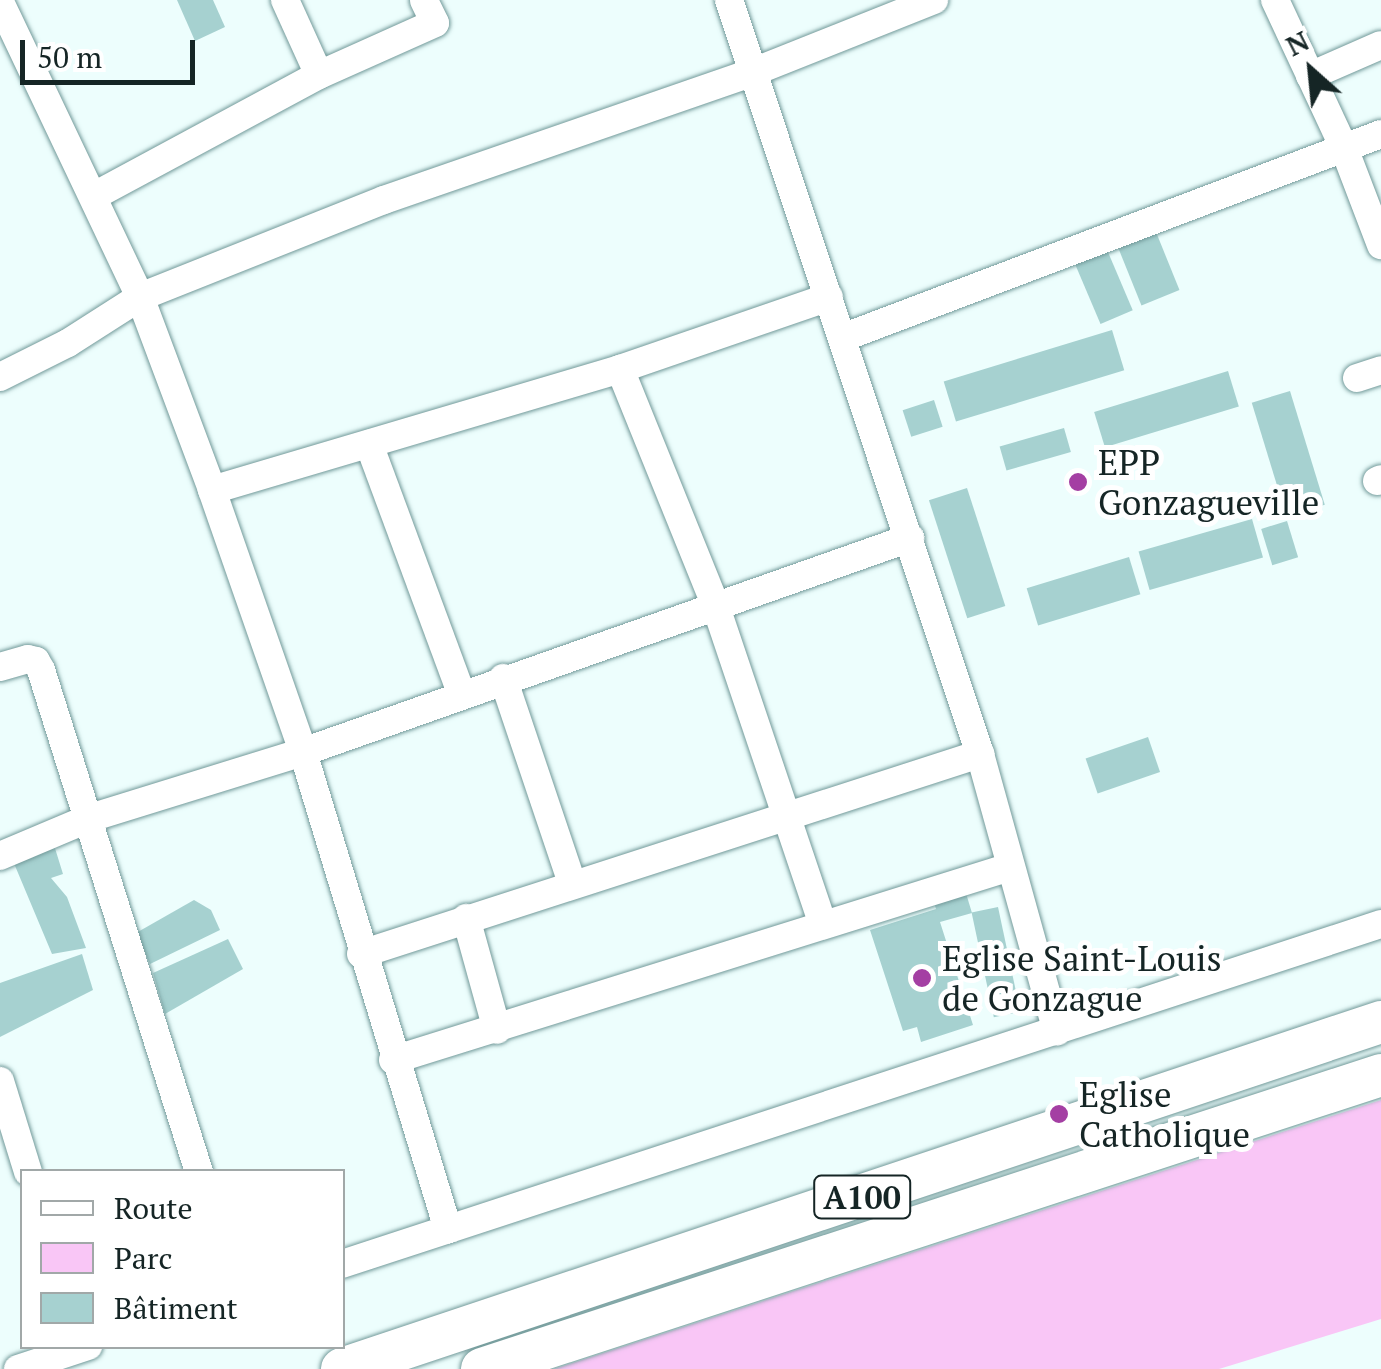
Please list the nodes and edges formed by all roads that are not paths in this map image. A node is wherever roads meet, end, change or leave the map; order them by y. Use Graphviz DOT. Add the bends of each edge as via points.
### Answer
graph roads {
  1 [pos="284,0"];
  2 [pos="424,0"];
  3 [pos="730,0"];
  4 [pos="934,0"];
  5 [pos="1275,0"];
  6 [pos="0,2"];
  7 [pos="1381,45"];
  8 [pos="753,72"];
  9 [pos="320,75"];
  10 [pos="1310,76"];
  11 [pos="1381,134"];
  12 [pos="1344,148"];
  13 [pos="94,196"];
  14 [pos="1379,235"];
  15 [pos="828,296"];
  16 [pos="140,297"];
  17 [pos="842,338"];
  18 [pos="620,369"];
  19 [pos="0,377"];
  20 [pos="369,444"];
  21 [pos="212,490"];
  22 [pos="910,538"];
  23 [pos="715,604"];
  24 [pos="0,667"];
  25 [pos="503,678"];
  26 [pos="461,693"];
  27 [pos="303,752"];
  28 [pos="980,754"];
  29 [pos="788,814"];
  30 [pos="90,818"];
  31 [pos="0,856"];
  32 [pos="1010,866"];
  33 [pos="572,883"];
  34 [pos="466,918"];
  35 [pos="823,924"];
  36 [pos="1381,924"];
  37 [pos="361,954"];
  38 [pos="1381,1022"];
  39 [pos="497,1030"];
  40 [pos="1057,1031"];
  41 [pos="393,1060"];
  42 [pos="1381,1076"];
  43 [pos="0,1082"];
  44 [pos="27,1169"];
  45 [pos="197,1169"];
  46 [pos="448,1229"];
  47 [pos="345,1263"];
  48 [pos="78,1349"];
  49 [pos="18,1369"];
  50 [pos="342,1369"];
  51 [pos="482,1369"];
  1 -- 9 [label="street"];
  2 -- 9 [label="street" via="435,24"];
  3 -- 8 [label="street"];
  4 -- 8 [label="street"];
  5 -- 10 [label="street"];
  6 -- 13 [label="street"];
  7 -- 10 [label="street"];
  8 -- 15 [label="street"];
  8 -- 16 [label="street" via="384,200"];
  9 -- 13 [label="street"];
  10 -- 12 [label="street"];
  11 -- 12 [label="street"];
  12 -- 14 [label="street"];
  12 -- 17 [label="street"];
  13 -- 16 [label="street"];
  15 -- 17 [label="street"];
  15 -- 18 [label="street"];
  16 -- 19 [label="street"];
  16 -- 21 [label="street"];
  17 -- 22 [label="street"];
  18 -- 20 [label="street"];
  18 -- 23 [label="street"];
  20 -- 21 [label="street"];
  20 -- 26 [label="street"];
  21 -- 27 [label="street"];
  22 -- 23 [label="street"];
  22 -- 28 [label="street"];
  23 -- 25 [label="street"];
  23 -- 29 [label="street"];
  24 -- 30 [label="street" via="36,661"];
  25 -- 26 [label="street"];
  25 -- 33 [label="street"];
  26 -- 27 [label="street"];
  27 -- 30 [label="street"];
  27 -- 37 [label="street"];
  28 -- 29 [label="street"];
  28 -- 32 [label="street"];
  29 -- 33 [label="street"];
  29 -- 35 [label="street"];
  30 -- 31 [label="street"];
  30 -- 45 [label="street"];
  32 -- 35 [label="street"];
  32 -- 40 [label="street"];
  33 -- 34 [label="street"];
  34 -- 37 [label="street"];
  34 -- 39 [label="street"];
  35 -- 39 [label="street"];
  36 -- 40 [label="street"];
  37 -- 41 [label="street"];
  38 -- 50 [label="highway, A100"];
  39 -- 41 [label="street"];
  40 -- 46 [label="street"];
  41 -- 46 [label="street"];
  42 -- 51 [label="highway, A100"];
  43 -- 44 [label="street"];
  46 -- 47 [label="street"];
  48 -- 49 [label="street"];
}
